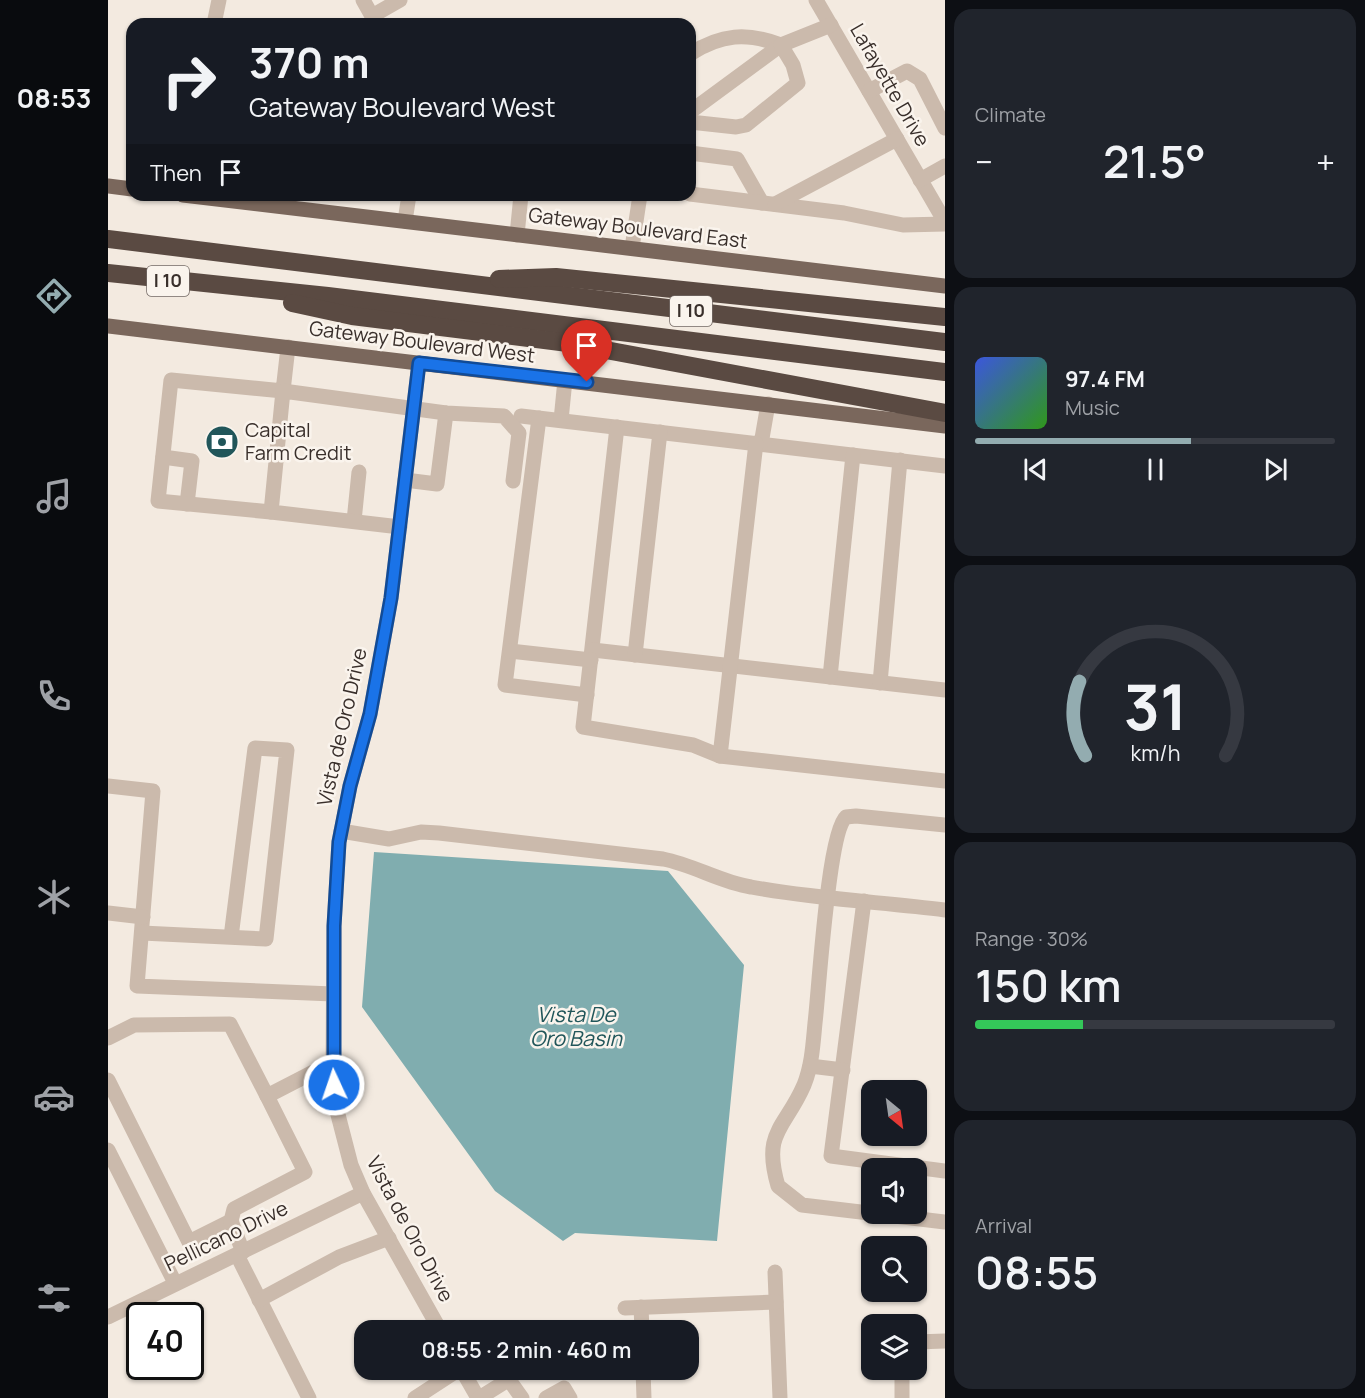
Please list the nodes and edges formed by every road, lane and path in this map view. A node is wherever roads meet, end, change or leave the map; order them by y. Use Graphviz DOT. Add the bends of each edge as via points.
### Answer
graph roads {
  1 [pos="219,0"];
  2 [pos="363,0"];
  3 [pos="400,0"];
  4 [pos="816,0"];
  5 [pos="215,18"];
  6 [pos="831,25"];
  7 [pos="781,45"];
  8 [pos="696,51"];
  9 [pos="869,91"];
  10 [pos="696,108"];
  11 [pos="696,123"];
  12 [pos="945,128"];
  13 [pos="897,139"];
  14 [pos="696,154"];
  15 [pos="945,166"];
  16 [pos="920,180"];
  17 [pos="108,186"];
  18 [pos="126,188"];
  19 [pos="696,195"];
  20 [pos="278,201"];
  21 [pos="408,201"];
  22 [pos="520,201"];
  23 [pos="639,201"];
  24 [pos="294,202"];
  25 [pos="768,204"];
  26 [pos="405,221"];
  27 [pos="945,223"];
  28 [pos="517,235"];
  29 [pos="108,239"];
  30 [pos="632,248"];
  31 [pos="108,273"];
  32 [pos="437,280"];
  33 [pos="945,285"];
  34 [pos="229,288"];
  35 [pos="945,317"];
  36 [pos="108,326"];
  37 [pos="945,342"];
  38 [pos="288,347"];
  39 [pos="419,363"];
  40 [pos="945,372"];
  41 [pos="564,380"];
  42 [pos="283,391"];
  43 [pos="768,404"];
  44 [pos="414,406"];
  45 [pos="446,412"];
  46 [pos="945,413"];
  47 [pos="521,416"];
  48 [pos="539,418"];
  49 [pos="561,420"];
  50 [pos="945,426"];
  51 [pos="617,427"];
  52 [pos="660,432"];
  53 [pos="758,443"];
  54 [pos="853,455"];
  55 [pos="163,457"];
  56 [pos="900,460"];
  57 [pos="945,466"];
  58 [pos="359,472"];
  59 [pos="405,480"];
  60 [pos="513,481"];
  61 [pos="187,504"];
  62 [pos="271,512"];
  63 [pos="354,521"];
  64 [pos="400,527"];
  65 [pos="510,651"];
  66 [pos="592,655"];
  67 [pos="635,655"];
  68 [pos="732,666"];
  69 [pos="830,677"];
  70 [pos="880,683"];
  71 [pos="945,690"];
  72 [pos="587,695"];
  73 [pos="720,756"];
  74 [pos="945,781"];
  75 [pos="108,786"];
  76 [pos="945,825"];
  77 [pos="341,831"];
  78 [pos="829,896"];
  79 [pos="864,901"];
  80 [pos="945,910"];
  81 [pos="108,913"];
  82 [pos="143,916"];
  83 [pos="142,933"];
  84 [pos="231,937"];
  85 [pos="333,994"];
  86 [pos="108,1038"];
  87 [pos="333,1062"];
  88 [pos="810,1066"];
  89 [pos="843,1070"];
  90 [pos="108,1080"];
  91 [pos="267,1096"];
  92 [pos="108,1150"];
  93 [pos="945,1171"];
  94 [pos="363,1193"];
  95 [pos="231,1221"];
  96 [pos="945,1222"];
  97 [pos="389,1238"];
  98 [pos="240,1253"];
  99 [pos="775,1272"];
  100 [pos="175,1283"];
  101 [pos="259,1299"];
  102 [pos="776,1302"];
  103 [pos="641,1307"];
  104 [pos="625,1308"];
  105 [pos="108,1317"];
  106 [pos="434,1320"];
  107 [pos="642,1320"];
  108 [pos="945,1341"];
  109 [pos="927,1342"];
  110 [pos="444,1380"];
  111 [pos="466,1380"];
  112 [pos="499,1380"];
  113 [pos="509,1380"];
  114 [pos="643,1380"];
  115 [pos="902,1380"];
  116 [pos="548,1397"];
  117 [pos="309,1398"];
  118 [pos="416,1398"];
  119 [pos="478,1398"];
  120 [pos="522,1398"];
  121 [pos="570,1398"];
  122 [pos="644,1398"];
  123 [pos="780,1398"];
  124 [pos="902,1398"];
  1 -- 5 [label="street"];
  2 -- 3 [label="street" via="372,16"];
  4 -- 6 [label="street, Lafayette Drive"];
  6 -- 7 [label="street"];
  6 -- 9 [label="street, Lafayette Drive"];
  7 -- 8 [label="street" via="742,35 721,38"];
  7 -- 10 [label="street"];
  7 -- 11 [label="street" via="798,83 746,125"];
  9 -- 12 [label="street" via="907,71 920,79"];
  9 -- 13 [label="street, Lafayette Drive"];
  13 -- 16 [label="street, Lafayette Drive"];
  13 -- 25 [label="street"];
  14 -- 25 [label="street" via="737,159"];
  15 -- 16 [label="street"];
  16 -- 27 [label="street, Lafayette Drive"];
  17 -- 18 [label="main road"];
  19 -- 25 [label="street"];
  20 -- 24 [label="main road, Gateway Boulevard East"];
  21 -- 26 [label="street"];
  22 -- 28 [label="street"];
  23 -- 30 [label="street"];
  24 -- 26 [label="main road, Gateway Boulevard East"];
  25 -- 27 [label="street" via="903,225"];
  26 -- 28 [label="main road, Gateway Boulevard East"];
  28 -- 30 [label="main road, Gateway Boulevard East"];
  29 -- 32 [label="highway, I 10"];
  30 -- 33 [label="main road, Gateway Boulevard East"];
  31 -- 34 [label="highway, I 10"];
  32 -- 35 [label="highway" via="556,277"];
  32 -- 37 [label="highway, I 10"];
  34 -- 40 [label="highway, I 10" via="328,296"];
  34 -- 46 [label="highway" via="352,316 568,343"];
  36 -- 38 [label="main road, Gateway Boulevard West"];
  38 -- 39 [label="main road, Gateway Boulevard West"];
  38 -- 42 [label="street"];
  39 -- 41 [label="main road, Gateway Boulevard West"];
  39 -- 44 [label="street, Vista de Oro Drive"];
  41 -- 43 [label="main road, Gateway Boulevard West"];
  41 -- 49 [label="street"];
  42 -- 44 [label="street"];
  42 -- 55 [label="street" via="171,380"];
  42 -- 62 [label="street"];
  43 -- 50 [label="main road, Gateway Boulevard West"];
  43 -- 53 [label="street"];
  44 -- 45 [label="street"];
  44 -- 59 [label="street, Vista de Oro Drive"];
  45 -- 59 [label="street" via="437,484"];
  45 -- 60 [label="street" via="504,416 519,433"];
  47 -- 48 [label="street"];
  48 -- 49 [label="street"];
  48 -- 65 [label="street"];
  49 -- 51 [label="street"];
  51 -- 52 [label="street"];
  51 -- 66 [label="street"];
  52 -- 53 [label="street"];
  52 -- 67 [label="street"];
  53 -- 54 [label="street"];
  53 -- 68 [label="street"];
  54 -- 56 [label="street"];
  54 -- 69 [label="street"];
  55 -- 61 [label="street" via="158,501"];
  55 -- 61 [label="street" via="192,460"];
  56 -- 57 [label="street"];
  56 -- 70 [label="street"];
  58 -- 63 [label="street"];
  59 -- 64 [label="street, Vista de Oro Drive"];
  61 -- 62 [label="street"];
  62 -- 63 [label="street"];
  63 -- 64 [label="street"];
  64 -- 77 [label="street, Vista de Oro Drive" via="372,703"];
  65 -- 66 [label="street"];
  65 -- 72 [label="street" via="505,685"];
  66 -- 67 [label="street"];
  66 -- 72 [label="street"];
  67 -- 68 [label="street"];
  68 -- 69 [label="street"];
  68 -- 73 [label="street"];
  69 -- 70 [label="street"];
  70 -- 71 [label="street"];
  72 -- 73 [label="street" via="583,727 693,745"];
  73 -- 74 [label="street"];
  75 -- 82 [label="street" via="153,791"];
  76 -- 78 [label="street" via="846,817 838,828"];
  77 -- 78 [label="street" via="389,839 421,832 439,833 663,859 752,887"];
  77 -- 85 [label="street, Vista de Oro Drive"];
  78 -- 79 [label="street"];
  78 -- 88 [label="street"];
  79 -- 80 [label="street"];
  79 -- 89 [label="street"];
  81 -- 82 [label="street"];
  82 -- 83 [label="street"];
  83 -- 84 [label="street"];
  83 -- 85 [label="street" via="137,986"];
  84 -- 84 [label="street" via="266,939 287,750 255,748"];
  85 -- 87 [label="street, Vista de Oro Drive"];
  86 -- 91 [label="street" via="134,1025 230,1024"];
  87 -- 91 [label="street"];
  87 -- 94 [label="street, Vista de Oro Drive" via="342,1136"];
  88 -- 89 [label="street"];
  88 -- 96 [label="street" via="798,1098 776,1134 772,1154 777,1186 802,1205"];
  89 -- 93 [label="street" via="831,1156"];
  90 -- 95 [label="street" via="189,1242"];
  91 -- 95 [label="street" via="305,1172 234,1209"];
  92 -- 100 [label="street"];
  94 -- 97 [label="street, Vista de Oro Drive"];
  94 -- 98 [label="street, Pellicano Drive"];
  95 -- 98 [label="street"];
  97 -- 101 [label="street" via="339,1257"];
  97 -- 106 [label="street, Vista de Oro Drive"];
  98 -- 100 [label="street, Pellicano Drive"];
  98 -- 101 [label="street"];
  99 -- 102 [label="street"];
  100 -- 105 [label="street, Pellicano Drive"];
  101 -- 117 [label="street"];
  102 -- 103 [label="street"];
  102 -- 123 [label="street"];
  103 -- 104 [label="street"];
  103 -- 107 [label="street"];
  108 -- 109 [label="street"];
  110 -- 118 [label="street"];
  111 -- 119 [label="street"];
  112 -- 119 [label="street"];
  113 -- 120 [label="street"];
  114 -- 122 [label="street"];
  115 -- 124 [label="street"];
  116 -- 121 [label="street" via="564,1388"];
}
